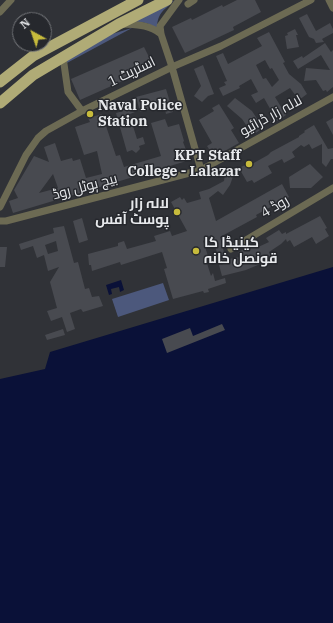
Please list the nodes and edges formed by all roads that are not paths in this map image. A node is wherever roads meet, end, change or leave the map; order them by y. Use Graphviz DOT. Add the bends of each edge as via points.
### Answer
graph roads {
  1 [pos="11,0"];
  2 [pos="138,0"];
  3 [pos="167,0"];
  4 [pos="179,0"];
  5 [pos="311,0"];
  6 [pos="329,0"];
  7 [pos="333,8"];
  8 [pos="0,12"];
  9 [pos="119,24"];
  10 [pos="82,30"];
  11 [pos="161,34"];
  12 [pos="63,57"];
  13 [pos="32,67"];
  14 [pos="172,67"];
  15 [pos="0,82"];
  16 [pos="0,90"];
  17 [pos="0,94"];
  18 [pos="333,97"];
  19 [pos="0,103"];
  20 [pos="82,111"];
  21 [pos="201,170"];
  22 [pos="333,188"];
  23 [pos="0,207"];
  24 [pos="0,221"];
  25 [pos="231,249"];
  1 -- 8 [label="street"];
  2 -- 10 [label="highway"];
  3 -- 9 [label="highway"];
  4 -- 11 [label="street" via="160,26"];
  5 -- 14 [label="street, اسٹریٹ 1" via="221,46"];
  6 -- 7 [label="street"];
  9 -- 11 [label="street" via="144,25"];
  9 -- 12 [label="highway"];
  10 -- 13 [label="highway"];
  10 -- 15 [label="highway" via="33,56"];
  11 -- 14 [label="street"];
  12 -- 13 [label="highway" via="49,59"];
  12 -- 19 [label="highway" via="33,75"];
  12 -- 20 [label="street" via="68,92"];
  13 -- 16 [label="highway"];
  13 -- 17 [label="highway"];
  14 -- 20 [label="street, اسٹریٹ 1"];
  14 -- 21 [label="street"];
  18 -- 21 [label="street, لالہ زار ڈرائیو"];
  20 -- 23 [label="street, اسٹریٹ 1" via="38,138 26,155"];
  21 -- 24 [label="street, بیچ ہوٹل روڈ"];
  22 -- 25 [label="street, روڈ 4"];
}
